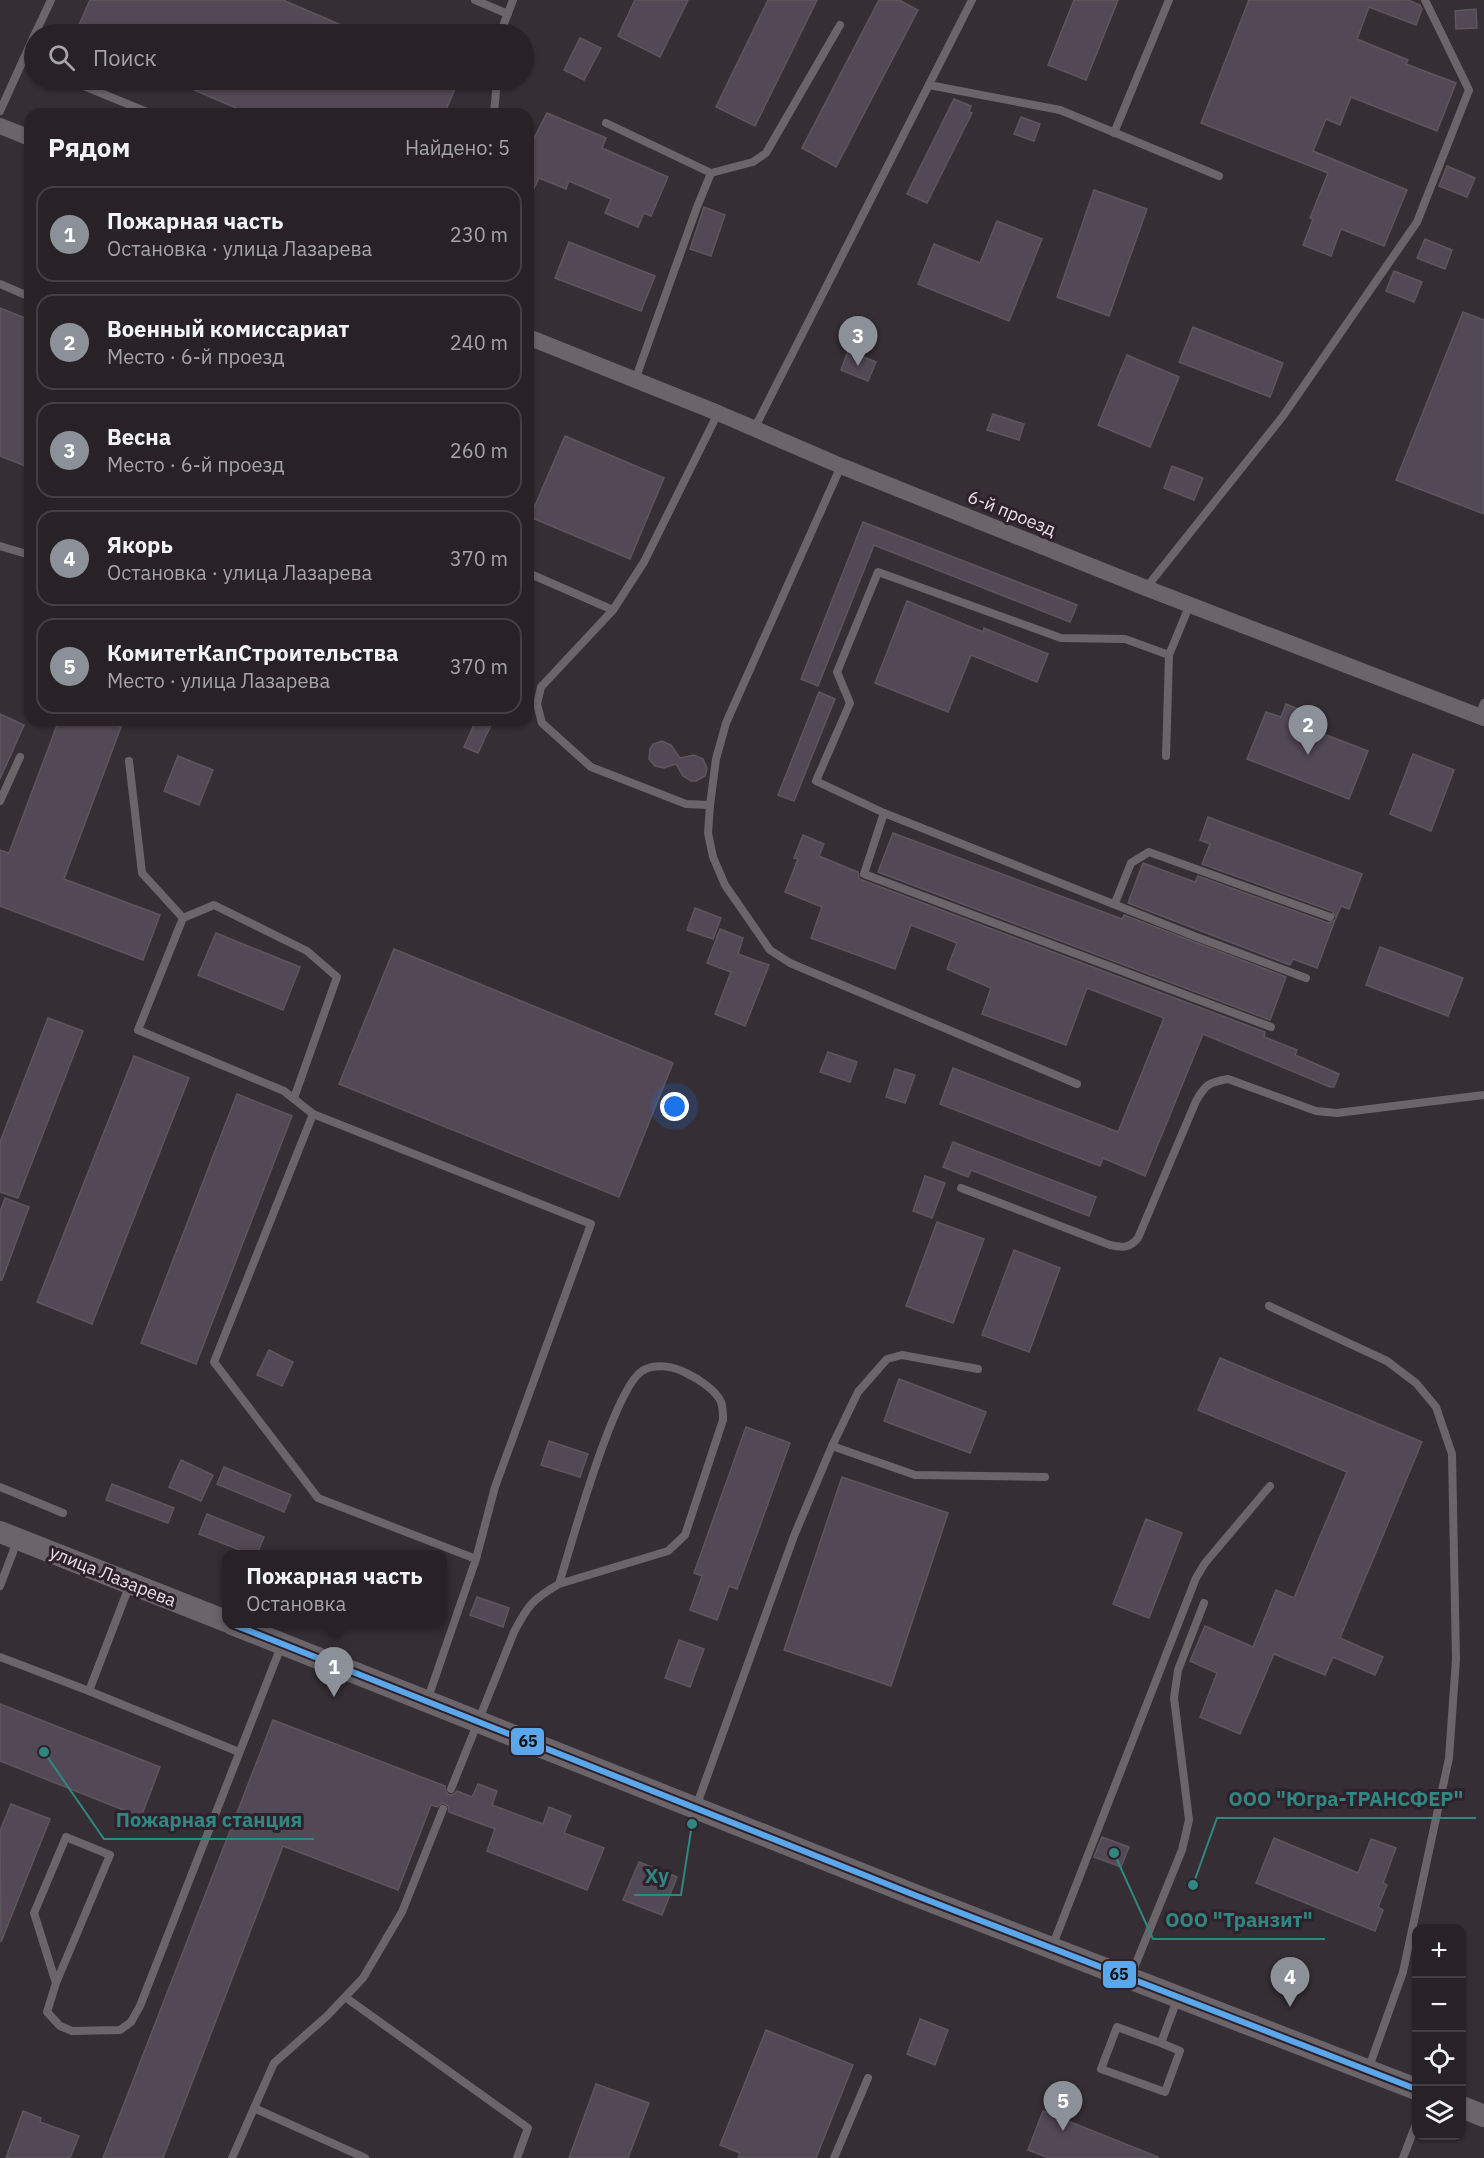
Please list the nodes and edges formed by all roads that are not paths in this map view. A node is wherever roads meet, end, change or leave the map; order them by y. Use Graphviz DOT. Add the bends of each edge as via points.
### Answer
graph roads {
  1 [pos="51,0"];
  2 [pos="475,0"];
  3 [pos="513,0"];
  4 [pos="972,0"];
  5 [pos="1169,0"];
  6 [pos="1425,0"];
  7 [pos="508,14"];
  8 [pos="40,24"];
  9 [pos="504,24"];
  10 [pos="840,25"];
  11 [pos="23,60"];
  12 [pos="929,85"];
  13 [pos="93,90"];
  14 [pos="496,90"];
  15 [pos="137,108"];
  16 [pos="495,108"];
  17 [pos="0,111"];
  18 [pos="606,123"];
  19 [pos="0,126"];
  20 [pos="1114,133"];
  21 [pos="24,136"];
  22 [pos="711,173"];
  23 [pos="1220,176"];
  24 [pos="0,284"];
  25 [pos="24,294"];
  26 [pos="534,339"];
  27 [pos="635,380"];
  28 [pos="718,413"];
  29 [pos="754,429"];
  30 [pos="841,466"];
  31 [pos="0,546"];
  32 [pos="24,553"];
  33 [pos="534,576"];
  34 [pos="1146,588"];
  35 [pos="1190,604"];
  36 [pos="613,610"];
  37 [pos="1169,655"];
  38 [pos="1482,712"];
  39 [pos="1166,756"];
  40 [pos="20,757"];
  41 [pos="129,761"];
  42 [pos="0,801"];
  43 [pos="710,805"];
  44 [pos="884,813"];
  45 [pos="1115,903"];
  46 [pos="1330,917"];
  47 [pos="183,918"];
  48 [pos="1306,978"];
  49 [pos="1271,1027"];
  50 [pos="1077,1084"];
  51 [pos="1484,1095"];
  52 [pos="294,1098"];
  53 [pos="313,1114"];
  54 [pos="961,1188"];
  55 [pos="1269,1306"];
  56 [pos="978,1369"];
  57 [pos="832,1446"];
  58 [pos="1045,1477"];
  59 [pos="1270,1486"];
  60 [pos="0,1487"];
  61 [pos="63,1513"];
  62 [pos="9,1535"];
  63 [pos="476,1559"];
  64 [pos="130,1583"];
  65 [pos="559,1584"];
  66 [pos="0,1586"];
  67 [pos="1204,1603"];
  68 [pos="222,1619"];
  69 [pos="243,1628"];
  70 [pos="282,1644"];
  71 [pos="0,1657"];
  72 [pos="89,1691"];
  73 [pos="427,1701"];
  74 [pos="477,1721"];
  75 [pos="239,1752"];
  76 [pos="451,1789"];
  77 [pos="695,1808"];
  78 [pos="443,1809"];
  79 [pos="1052,1947"];
  80 [pos="1130,1978"];
  81 [pos="56,1983"];
  82 [pos="345,1997"];
  83 [pos="1178,1997"];
  84 [pos="1161,2043"];
  85 [pos="1368,2070"];
  86 [pos="868,2078"];
  87 [pos="1412,2087"];
  88 [pos="254,2108"];
  89 [pos="1466,2109"];
  90 [pos="1484,2116"];
  91 [pos="1412,2134"];
  92 [pos="232,2158"];
  93 [pos="365,2158"];
  94 [pos="517,2158"];
  95 [pos="834,2158"];
  96 [pos="1403,2158"];
  1 -- 8 [label="lane"];
  2 -- 7 [label="lane"];
  3 -- 7 [label="lane"];
  4 -- 12 [label="lane"];
  5 -- 20 [label="lane"];
  6 -- 34 [label="lane" via="1469,90 1417,222 1283,416"];
  7 -- 9 [label="lane"];
  10 -- 22 [label="lane" via="766,153 753,162"];
  11 -- 17 [label="lane"];
  12 -- 20 [label="lane" via="1060,110"];
  12 -- 29 [label="lane"];
  13 -- 15 [label="lane"];
  14 -- 16 [label="lane"];
  18 -- 22 [label="lane"];
  19 -- 21 [label="street"];
  20 -- 23 [label="lane"];
  22 -- 27 [label="lane"];
  24 -- 25 [label="lane"];
  26 -- 27 [label="street, 6-й проезд"];
  27 -- 28 [label="street, 6-й проезд"];
  28 -- 29 [label="street, 6-й проезд"];
  28 -- 36 [label="lane" via="644,562"];
  29 -- 30 [label="street, 6-й проезд"];
  30 -- 34 [label="street, 6-й проезд"];
  30 -- 43 [label="lane" via="726,723"];
  31 -- 32 [label="lane"];
  33 -- 36 [label="lane"];
  34 -- 35 [label="street, 6-й проезд"];
  35 -- 37 [label="lane"];
  35 -- 38 [label="street, 6-й проезд"];
  36 -- 43 [label="lane" via="541,687 537,704 542,723 591,767 609,776 686,804"];
  37 -- 39 [label="lane"];
  37 -- 44 [label="lane" via="1125,639 1061,638 878,572 837,672 850,703 816,781"];
  40 -- 42 [label="lane"];
  41 -- 47 [label="lane" via="142,873"];
  43 -- 50 [label="lane" via="708,833 713,857 725,885 770,950 790,963"];
  44 -- 45 [label="lane"];
  44 -- 49 [label="lane" via="864,874"];
  45 -- 46 [label="lane" via="1131,863 1149,852"];
  45 -- 48 [label="lane"];
  47 -- 52 [label="lane" via="138,1030 284,1090"];
  47 -- 52 [label="lane" via="214,905 307,951 337,977"];
  51 -- 54 [label="lane" via="1337,1113 1316,1111 1228,1078 1214,1081 1196,1101 1138,1238 1123,1248"];
  52 -- 53 [label="lane"];
  53 -- 63 [label="lane" via="214,1362 318,1498"];
  53 -- 63 [label="lane" via="591,1224 495,1487"];
  55 -- 85 [label="lane" via="1387,1361 1416,1383 1437,1407 1452,1454 1456,1659 1449,1758 1403,1972"];
  56 -- 57 [label="lane" via="902,1355 887,1359 858,1392"];
  57 -- 58 [label="lane" via="915,1474"];
  57 -- 77 [label="lane" via="794,1536"];
  59 -- 79 [label="lane" via="1196,1578"];
  60 -- 61 [label="lane"];
  62 -- 64 [label="main road, улица Лазарева"];
  62 -- 66 [label="lane"];
  63 -- 73 [label="lane"];
  64 -- 68 [label="main road, улица Лазарева"];
  64 -- 72 [label="lane"];
  65 -- 65 [label="lane" via="592,1476 624,1392 641,1371 660,1365 685,1372 721,1401 723,1420 685,1535 668,1551"];
  65 -- 74 [label="lane" via="535,1599 523,1615"];
  67 -- 80 [label="lane" via="1178,1670 1174,1698 1189,1820 1182,1850"];
  69 -- 70 [label="main road"];
  70 -- 73 [label="main road"];
  70 -- 75 [label="lane"];
  71 -- 72 [label="lane"];
  72 -- 75 [label="lane"];
  73 -- 74 [label="main road"];
  74 -- 76 [label="lane"];
  74 -- 77 [label="main road"];
  75 -- 81 [label="lane" via="131,2022 120,2030 104,2031 72,2031 60,2026 47,2012"];
  77 -- 79 [label="main road"];
  78 -- 82 [label="lane" via="402,1912 363,1978"];
  79 -- 80 [label="main road"];
  80 -- 83 [label="main road"];
  81 -- 81 [label="lane" via="110,1855 66,1837 34,1913"];
  82 -- 88 [label="lane" via="274,2062"];
  82 -- 94 [label="lane" via="528,2128"];
  83 -- 84 [label="lane"];
  83 -- 85 [label="main road"];
  84 -- 84 [label="lane" via="1180,2051 1165,2092 1101,2069 1117,2027"];
  85 -- 87 [label="main road"];
  86 -- 95 [label="lane"];
  88 -- 92 [label="lane"];
  88 -- 93 [label="lane"];
  89 -- 90 [label="main road"];
  91 -- 96 [label="lane"];
}
